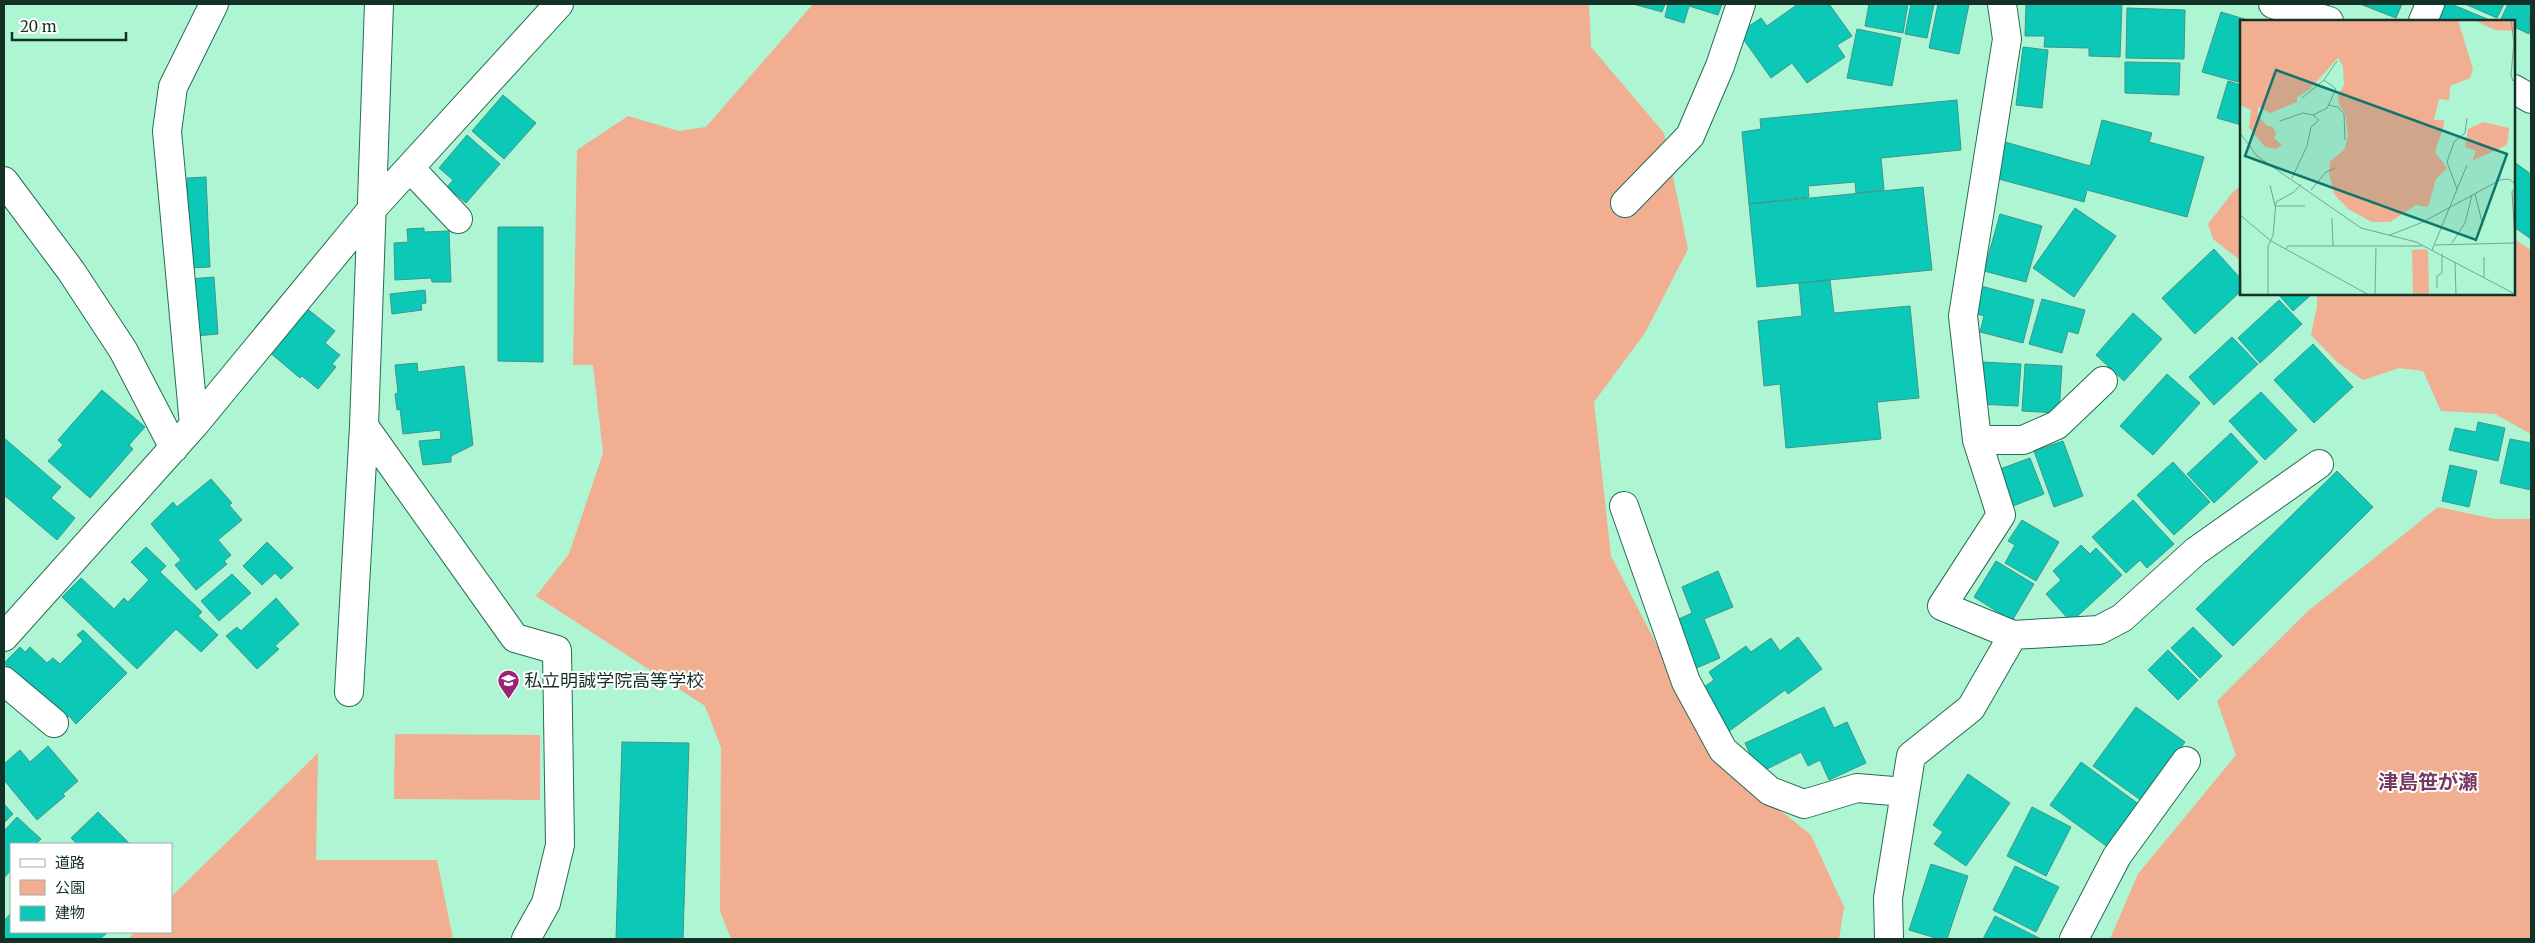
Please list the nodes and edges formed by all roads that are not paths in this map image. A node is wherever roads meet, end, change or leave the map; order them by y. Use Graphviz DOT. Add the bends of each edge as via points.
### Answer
graph roads {
  1 [pos="214,4"];
  2 [pos="379,4"];
  3 [pos="560,4"];
  4 [pos="1741,4"];
  5 [pos="2002,4"];
  6 [pos="2273,4"];
  7 [pos="2430,4"];
  8 [pos="2326,20"];
  9 [pos="2423,20"];
  10 [pos="2515,89"];
  11 [pos="2531,99"];
  12 [pos="410,168"];
  13 [pos="4,181"];
  14 [pos="1625,203"];
  15 [pos="372,209"];
  16 [pos="458,219"];
  17 [pos="2102,381"];
  18 [pos="194,425"];
  19 [pos="364,426"];
  20 [pos="1977,440"];
  21 [pos="174,448"];
  22 [pos="2319,464"];
  23 [pos="1624,506"];
  24 [pos="2013,635"];
  25 [pos="4,637"];
  26 [pos="4,681"];
  27 [pos="349,692"];
  28 [pos="54,723"];
  29 [pos="2186,760"];
  30 [pos="1905,792"];
  31 [pos="526,939"];
  32 [pos="1889,939"];
  33 [pos="2074,939"];
  1 -- 18 [label="street" via="173,86 167,131"];
  2 -- 15 [label="street"];
  3 -- 12 [label="street"];
  4 -- 14 [label="street" via="1720,66 1690,136"];
  5 -- 20 [label="street" via="2007,39 1963,316"];
  6 -- 8 [label="street"];
  7 -- 9 [label="street"];
  10 -- 11 [label="street"];
  12 -- 15 [label="street"];
  12 -- 16 [label="street"];
  13 -- 21 [label="street" via="71,270 123,350"];
  15 -- 18 [label="street"];
  15 -- 19 [label="street"];
  17 -- 20 [label="street" via="2057,425 2023,440"];
  18 -- 21 [label="street"];
  19 -- 27 [label="street"];
  19 -- 31 [label="street" via="515,638 557,650 560,845 546,903"];
  20 -- 24 [label="street" via="2001,515 1942,606"];
  21 -- 25 [label="street"];
  22 -- 24 [label="street" via="2196,551 2122,618 2099,630"];
  23 -- 30 [label="street" via="1686,682 1723,750 1770,791 1804,804 1857,788"];
  24 -- 30 [label="street" via="1971,708 1911,756"];
  26 -- 28 [label="street"];
  29 -- 33 [label="street" via="2117,856"];
  30 -- 32 [label="street" via="1888,898"];
}
